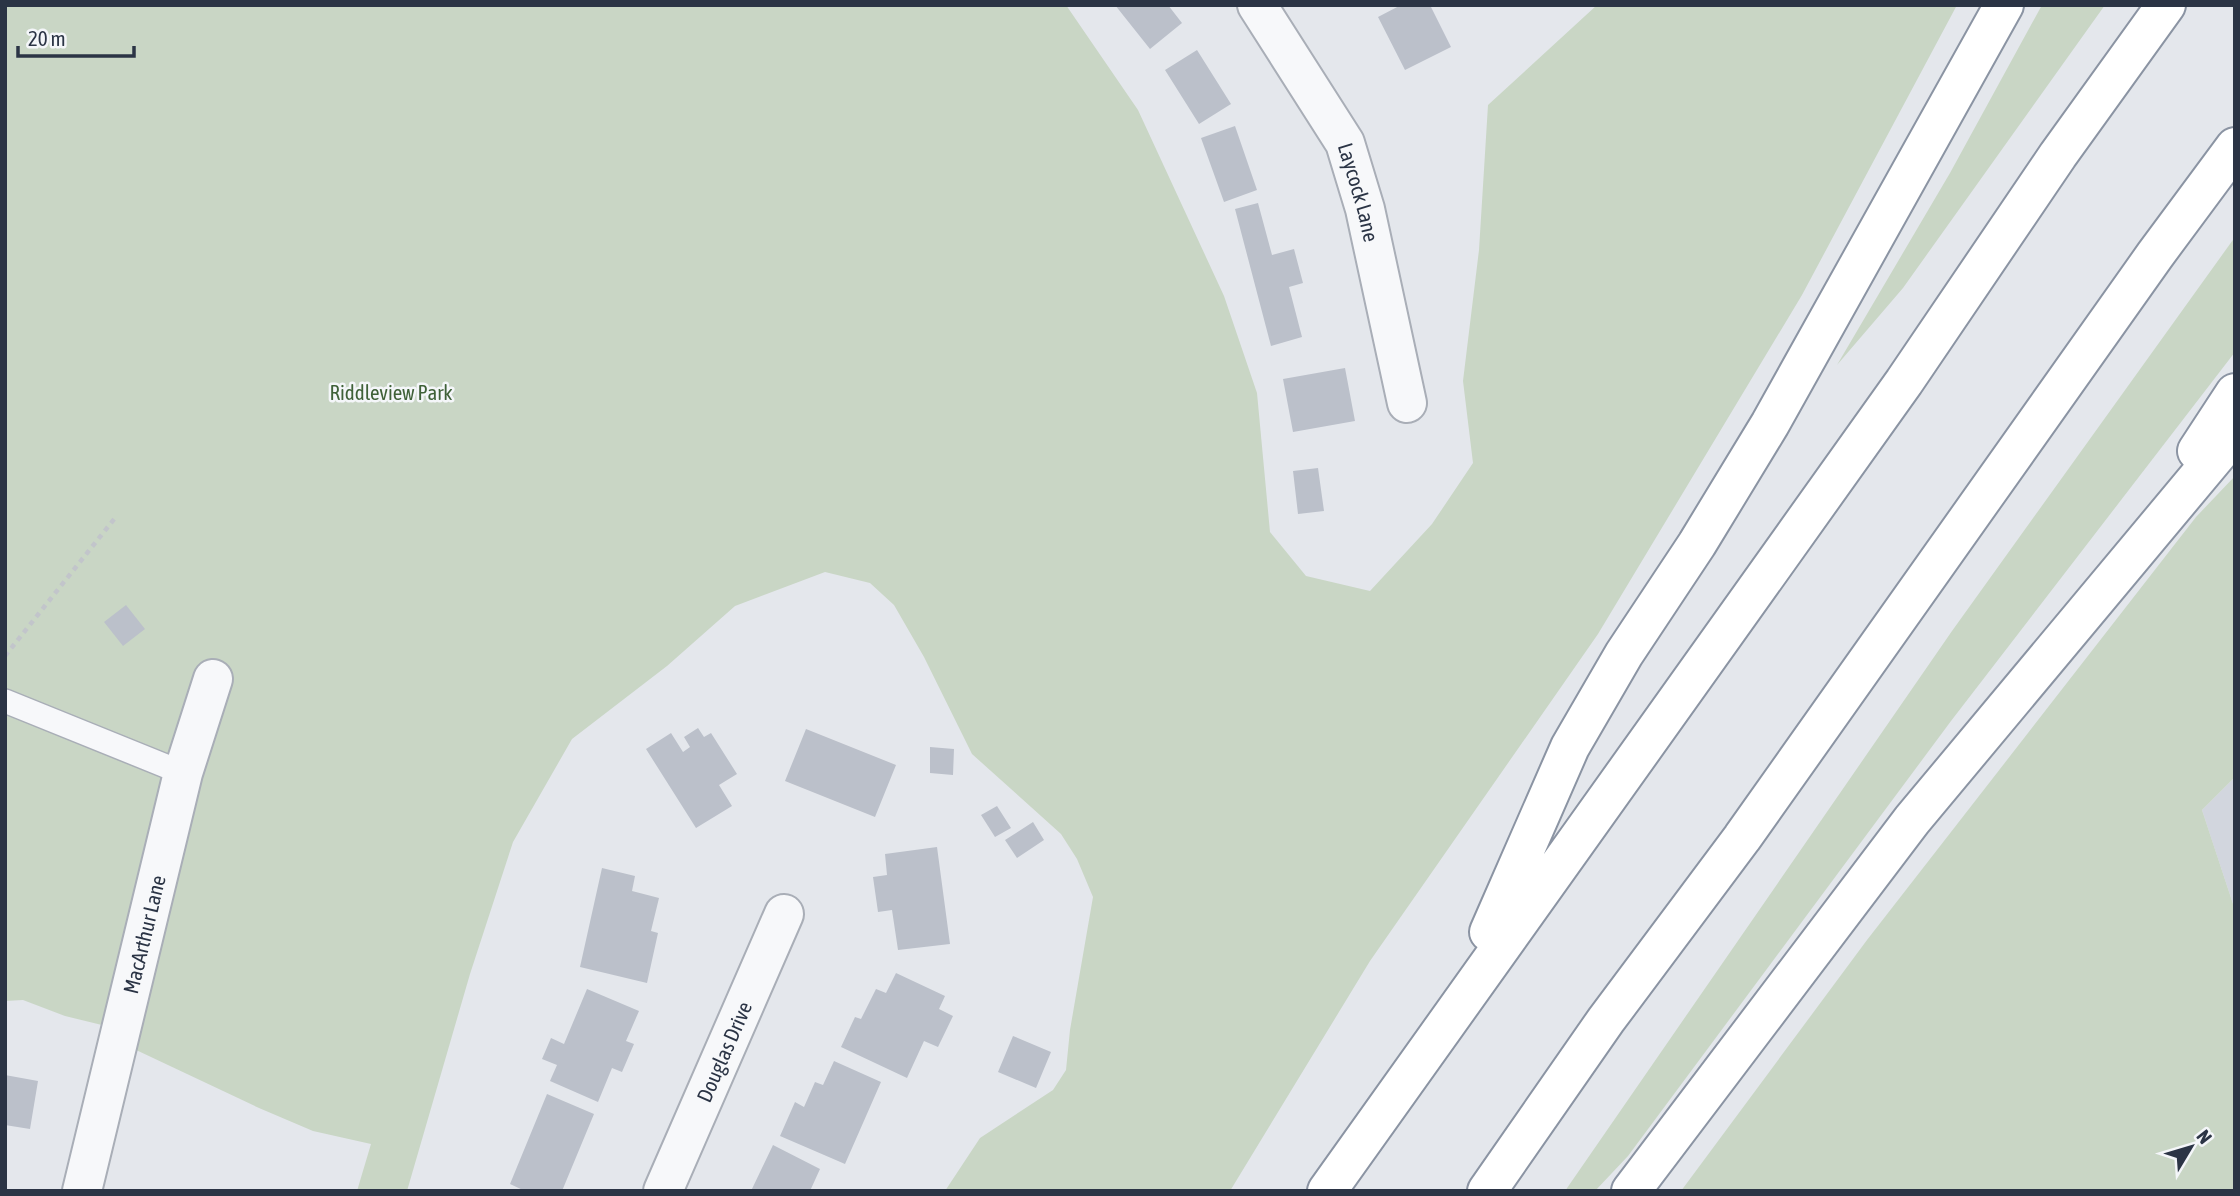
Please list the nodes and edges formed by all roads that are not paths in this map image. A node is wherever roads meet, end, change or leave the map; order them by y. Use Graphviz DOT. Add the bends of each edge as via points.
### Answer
graph roads {
  1 [pos="1257,5"];
  2 [pos="2004,5"];
  3 [pos="2166,5"];
  4 [pos="2235,147"];
  5 [pos="2235,393"];
  6 [pos="1407,403"];
  7 [pos="2235,433"];
  8 [pos="2123,564"];
  9 [pos="213,679"];
  10 [pos="5,701"];
  11 [pos="183,773"];
  12 [pos="784,914"];
  13 [pos="1459,1002"];
  14 [pos="82,1191"];
  15 [pos="663,1191"];
  16 [pos="1327,1191"];
  17 [pos="1487,1191"];
  18 [pos="1630,1191"];
  1 -- 6 [label="street, Laycock Lane" via="1345,143"];
  2 -- 13 [label="highway" via="1770,424 1570,747"];
  3 -- 13 [label="highway" via="1904,382"];
  4 -- 17 [label="highway"];
  5 -- 8 [label="highway"];
  7 -- 8 [label="highway"];
  8 -- 18 [label="highway" via="1912,820"];
  9 -- 11 [label="street, MacArthur Lane"];
  10 -- 11 [label="lane"];
  11 -- 14 [label="street, MacArthur Lane"];
  12 -- 15 [label="street, Douglas Drive"];
  13 -- 16 [label="highway"];
}
